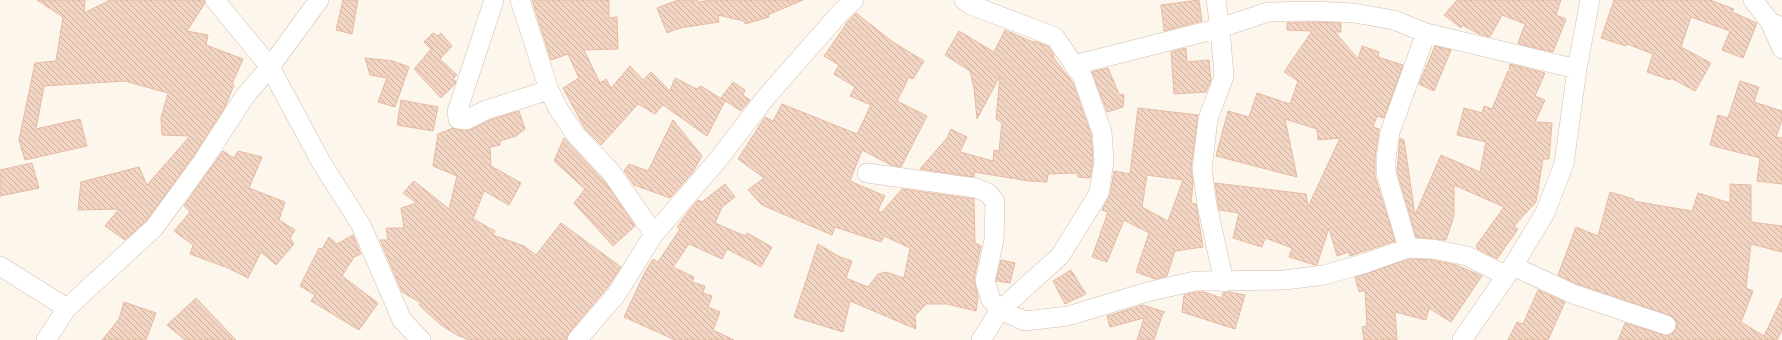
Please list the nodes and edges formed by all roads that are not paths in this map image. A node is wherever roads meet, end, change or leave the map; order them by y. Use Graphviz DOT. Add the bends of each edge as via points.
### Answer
graph roads {
  1 [pos="215,0"];
  2 [pos="319,0"];
  3 [pos="494,0"];
  4 [pos="520,0"];
  5 [pos="854,0"];
  6 [pos="964,0"];
  7 [pos="1216,0"];
  8 [pos="1590,0"];
  9 [pos="1753,0"];
  10 [pos="1776,25"];
  11 [pos="1220,28"];
  12 [pos="1426,33"];
  13 [pos="1782,49"];
  14 [pos="1074,65"];
  15 [pos="270,67"];
  16 [pos="1577,69"];
  17 [pos="548,90"];
  18 [pos="867,173"];
  19 [pos="654,234"];
  20 [pos="1408,248"];
  21 [pos="0,266"];
  22 [pos="1509,271"];
  23 [pos="1224,282"];
  24 [pos="67,308"];
  25 [pos="1000,310"];
  26 [pos="1666,325"];
  27 [pos="46,340"];
  28 [pos="420,340"];
  29 [pos="577,340"];
  30 [pos="981,340"];
  31 [pos="1462,340"];
  1 -- 15 [label="street"];
  2 -- 15 [label="street"];
  3 -- 17 [label="street" via="457,112 458,119 466,120 486,110"];
  4 -- 17 [label="street"];
  5 -- 19 [label="street" via="767,96 717,161"];
  6 -- 14 [label="street" via="1055,37"];
  7 -- 11 [label="street"];
  8 -- 16 [label="street"];
  9 -- 10 [label="street"];
  10 -- 13 [label="street"];
  11 -- 12 [label="street" via="1268,12 1312,11 1394,20"];
  11 -- 14 [label="street"];
  11 -- 23 [label="street" via="1224,76 1208,119 1202,169"];
  12 -- 16 [label="street"];
  12 -- 20 [label="street" via="1390,132 1386,159 1386,173"];
  14 -- 25 [label="street" via="1083,78 1102,132 1104,161 1099,193 1060,256"];
  15 -- 24 [label="street" via="245,96 203,161 154,228"];
  15 -- 28 [label="street" via="321,162 361,225 402,320"];
  16 -- 22 [label="street" via="1564,164 1545,213"];
  17 -- 19 [label="street" via="576,134 611,172"];
  18 -- 25 [label="street" via="976,188 988,193 995,202 994,240 985,281 991,300"];
  19 -- 29 [label="street" via="616,295"];
  20 -- 22 [label="street" via="1432,249 1466,256"];
  20 -- 23 [label="street" via="1324,275 1285,280"];
  21 -- 24 [label="street"];
  22 -- 26 [label="street"];
  22 -- 31 [label="street"];
  23 -- 25 [label="street" via="1196,281 1147,292 1068,316 1025,322"];
  24 -- 27 [label="street"];
  25 -- 30 [label="street"];
}
